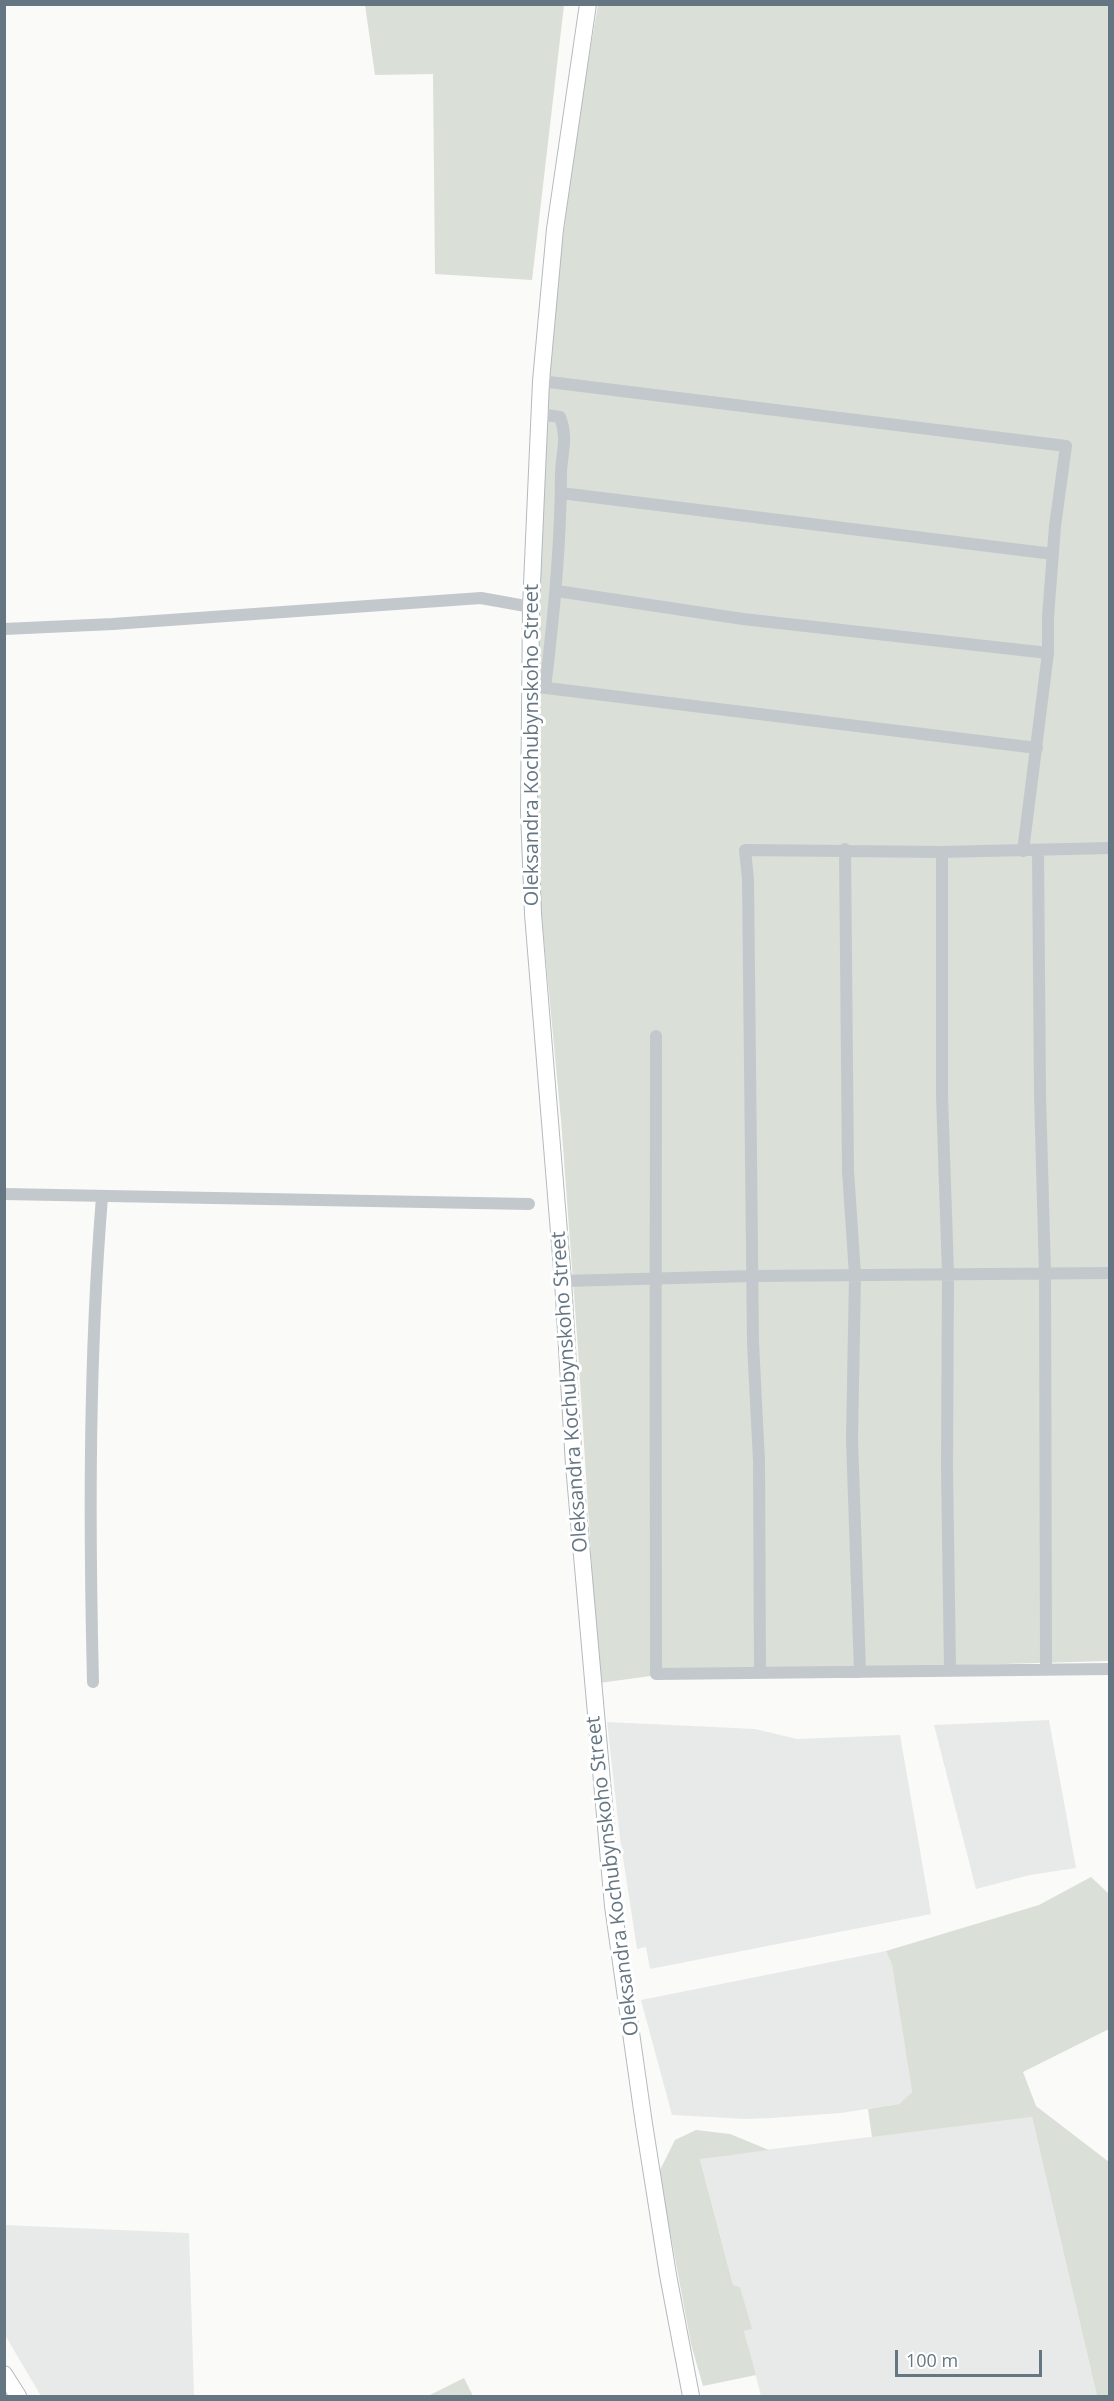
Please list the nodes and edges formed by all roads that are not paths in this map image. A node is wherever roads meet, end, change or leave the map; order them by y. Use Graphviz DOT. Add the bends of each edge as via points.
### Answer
graph roads {
  1 [pos="588,4"];
  2 [pos="541,381"];
  3 [pos="539,414"];
  4 [pos="561,493"];
  5 [pos="1053,554"];
  6 [pos="557,591"];
  7 [pos="531,607"];
  8 [pos="4,629"];
  9 [pos="1048,653"];
  10 [pos="537,687"];
  11 [pos="1037,748"];
  12 [pos="1110,848"];
  13 [pos="845,849"];
  14 [pos="1023,851"];
  15 [pos="1038,851"];
  16 [pos="942,852"];
  17 [pos="656,1036"];
  18 [pos="4,1194"];
  19 [pos="102,1197"];
  20 [pos="529,1204"];
  21 [pos="1110,1273"];
  22 [pos="948,1274"];
  23 [pos="1045,1274"];
  24 [pos="855,1275"];
  25 [pos="752,1276"];
  26 [pos="654,1279"];
  27 [pos="563,1281"];
  28 [pos="1110,1669"];
  29 [pos="951,1670"];
  30 [pos="1046,1670"];
  31 [pos="760,1672"];
  32 [pos="860,1672"];
  33 [pos="93,1682"];
  34 [pos="4,2374"];
  35 [pos="18,2397"];
  36 [pos="691,2397"];
  1 -- 2 [label="street, Oleksandra Kochubynskoho Street" via="555,229"];
  2 -- 3 [label="street, Oleksandra Kochubynskoho Street"];
  2 -- 5 [label="street" via="1066,446"];
  3 -- 4 [label="street" via="560,417 565,431"];
  3 -- 7 [label="street, Oleksandra Kochubynskoho Street"];
  4 -- 5 [label="street"];
  4 -- 6 [label="street"];
  5 -- 9 [label="street"];
  6 -- 9 [label="street" via="743,619"];
  6 -- 10 [label="street"];
  7 -- 8 [label="street" via="481,598"];
  7 -- 10 [label="street, Oleksandra Kochubynskoho Street"];
  9 -- 11 [label="street"];
  10 -- 11 [label="street"];
  10 -- 27 [label="street, Oleksandra Kochubynskoho Street" via="529,812 533,914"];
  11 -- 14 [label="street"];
  12 -- 15 [label="street"];
  13 -- 16 [label="street"];
  13 -- 24 [label="street" via="848,1171"];
  13 -- 25 [label="street" via="746,850"];
  14 -- 15 [label="street"];
  14 -- 16 [label="street"];
  15 -- 23 [label="street"];
  16 -- 22 [label="street" via="942,1095"];
  17 -- 26 [label="street"];
  18 -- 19 [label="street"];
  19 -- 20 [label="street"];
  19 -- 33 [label="street" via="94,1314"];
  21 -- 23 [label="street"];
  22 -- 23 [label="street"];
  22 -- 24 [label="street"];
  22 -- 29 [label="street"];
  23 -- 30 [label="street"];
  24 -- 25 [label="street"];
  24 -- 32 [label="street" via="852,1439"];
  25 -- 26 [label="street"];
  25 -- 31 [label="street" via="759,1472"];
  26 -- 27 [label="street"];
  26 -- 31 [label="street" via="656,1674"];
  27 -- 36 [label="street, Oleksandra Kochubynskoho Street" via="577,1499 613,1906 645,2135"];
  28 -- 30 [label="street"];
  29 -- 30 [label="street"];
  29 -- 32 [label="street"];
  31 -- 32 [label="street"];
  34 -- 35 [label="street"];
}
